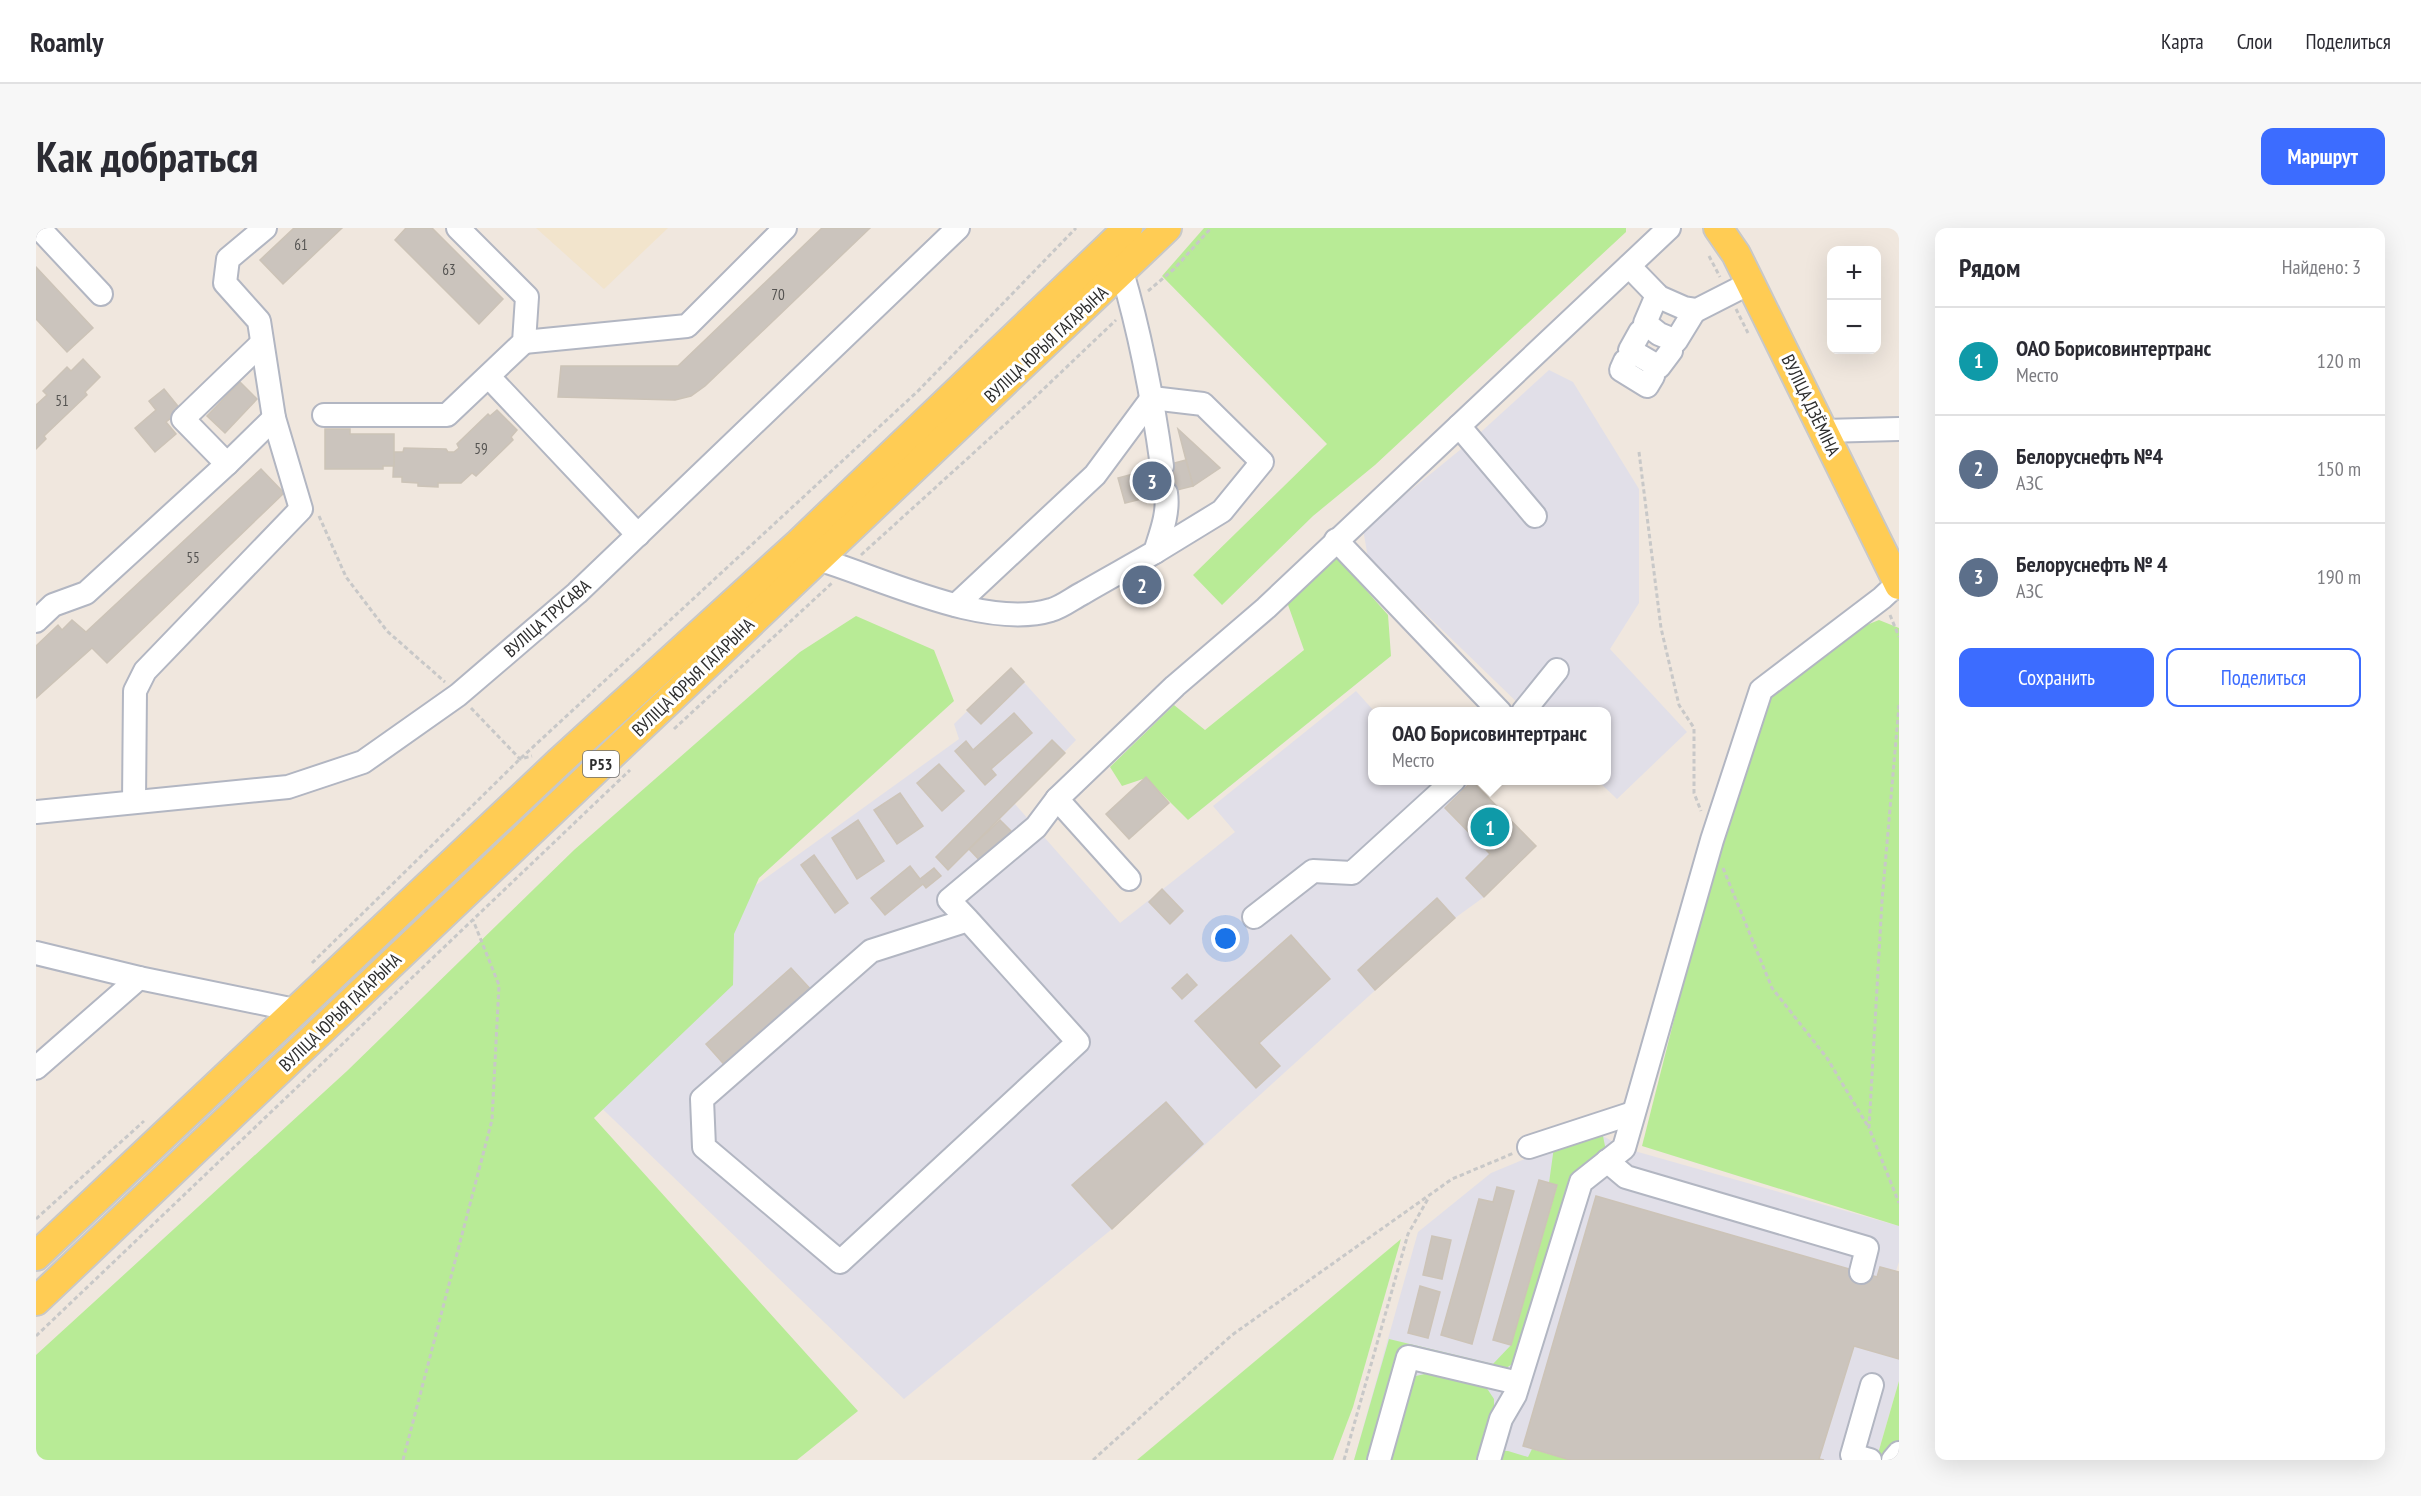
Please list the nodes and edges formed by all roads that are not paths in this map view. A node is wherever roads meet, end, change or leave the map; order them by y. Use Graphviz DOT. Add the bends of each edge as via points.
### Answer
graph roads {
  1 [pos="39,228"];
  2 [pos="265,228"];
  3 [pos="458,228"];
  4 [pos="785,228"];
  5 [pos="958,228"];
  6 [pos="1128,228"];
  7 [pos="1167,228"];
  8 [pos="1669,228"];
  9 [pos="1718,228"];
  10 [pos="1629,266"];
  11 [pos="1122,272"];
  12 [pos="1750,283"];
  13 [pos="101,294"];
  14 [pos="1657,295"];
  15 [pos="1695,310"];
  16 [pos="524,342"];
  17 [pos="1635,342"];
  18 [pos="262,343"];
  19 [pos="1665,359"];
  20 [pos="489,378"];
  21 [pos="1152,398"];
  22 [pos="324,415"];
  23 [pos="274,418"];
  24 [pos="1459,426"];
  25 [pos="1899,429"];
  26 [pos="1824,431"];
  27 [pos="227,464"];
  28 [pos="1162,466"];
  29 [pos="1166,493"];
  30 [pos="1535,516"];
  31 [pos="638,535"];
  32 [pos="1336,540"];
  33 [pos="1155,552"];
  34 [pos="818,559"];
  35 [pos="1898,584"];
  36 [pos="956,605"];
  37 [pos="36,621"];
  38 [pos="1557,670"];
  39 [pos="1496,707"];
  40 [pos="1526,707"];
  41 [pos="1449,785"];
  42 [pos="1057,799"];
  43 [pos="134,802"];
  44 [pos="36,812"];
  45 [pos="1129,879"];
  46 [pos="1254,917"];
  47 [pos="968,920"];
  48 [pos="36,952"];
  49 [pos="139,978"];
  50 [pos="295,1010"];
  51 [pos="36,1068"];
  52 [pos="1633,1113"];
  53 [pos="1529,1147"];
  54 [pos="1606,1161"];
  55 [pos="36,1256"];
  56 [pos="1861,1272"];
  57 [pos="36,1301"];
  58 [pos="1518,1383"];
  59 [pos="1872,1385"];
  60 [pos="1899,1453"];
  61 [pos="1379,1460"];
  62 [pos="1488,1460"];
  63 [pos="1870,1460"];
  64 [pos="1893,1460"];
  1 -- 13 [label="street"];
  2 -- 18 [label="street" via="228,259 225,283 259,321"];
  3 -- 16 [label="street" via="527,297"];
  4 -- 16 [label="street" via="687,326"];
  5 -- 31 [label="street, ВУЛІЦА ТРУСАВА"];
  6 -- 50 [label="main road, ВУЛІЦА ЮРЫЯ ГАГАРЫНА / Р53" via="799,543"];
  7 -- 11 [label="main road, ВУЛІЦА ЮРЫЯ ГАГАРЫНА / Р53"];
  8 -- 10 [label="street"];
  9 -- 12 [label="main road, ВУЛІЦА ДЗЁМІНА"];
  10 -- 14 [label="street"];
  10 -- 24 [label="street"];
  11 -- 21 [label="street"];
  11 -- 34 [label="main road, ВУЛІЦА ЮРЫЯ ГАГАРЫНА / Р53"];
  12 -- 15 [label="street"];
  12 -- 26 [label="main road, ВУЛІЦА ДЗЁМІНА"];
  14 -- 15 [label="street"];
  14 -- 17 [label="street"];
  15 -- 19 [label="street"];
  16 -- 20 [label="street"];
  17 -- 19 [label="street"];
  17 -- 19 [label="street" via="1659,334"];
  18 -- 23 [label="street"];
  18 -- 27 [label="street" via="183,419"];
  20 -- 22 [label="street" via="447,415"];
  20 -- 31 [label="street"];
  21 -- 28 [label="street"];
  21 -- 33 [label="street" via="1203,404 1262,462 1221,511"];
  21 -- 36 [label="street" via="1095,476"];
  23 -- 27 [label="street"];
  23 -- 43 [label="street" via="301,509 145,671 135,692"];
  24 -- 30 [label="street"];
  24 -- 32 [label="street"];
  25 -- 26 [label="street"];
  26 -- 35 [label="main road, ВУЛІЦА ДЗЁМІНА"];
  27 -- 37 [label="street" via="86,593 53,605"];
  29 -- 33 [label="street" via="1168,504"];
  31 -- 43 [label="street, ВУЛІЦА ТРУСАВА" via="458,695 363,762 288,787"];
  32 -- 39 [label="street"];
  32 -- 42 [label="street"];
  33 -- 36 [label="street" via="1053,610 1004,614"];
  34 -- 36 [label="street"];
  34 -- 57 [label="main road, ВУЛІЦА ЮРЫЯ ГАГАРЫНА / Р53"];
  35 -- 52 [label="street" via="1761,690 1712,840"];
  38 -- 40 [label="street"];
  41 -- 46 [label="street" via="1352,873 1313,871"];
  42 -- 45 [label="street"];
  42 -- 47 [label="street" via="1036,827 949,900"];
  43 -- 44 [label="street, ВУЛІЦА ТРУСАВА"];
  47 -- 47 [label="street" via="1078,1042 840,1262 704,1147 702,1099 871,951"];
  48 -- 49 [label="street"];
  49 -- 50 [label="street"];
  49 -- 51 [label="street"];
  50 -- 55 [label="main road, ВУЛІЦА ЮРЫЯ ГАГАРЫНА / Р53"];
  52 -- 53 [label="street"];
  52 -- 54 [label="street" via="1624,1148"];
  54 -- 56 [label="street" via="1626,1177 1867,1248"];
  54 -- 58 [label="street" via="1581,1182"];
  58 -- 61 [label="street" via="1408,1357"];
  58 -- 62 [label="street"];
  59 -- 63 [label="street" via="1852,1455"];
  60 -- 64 [label="street"];
}
